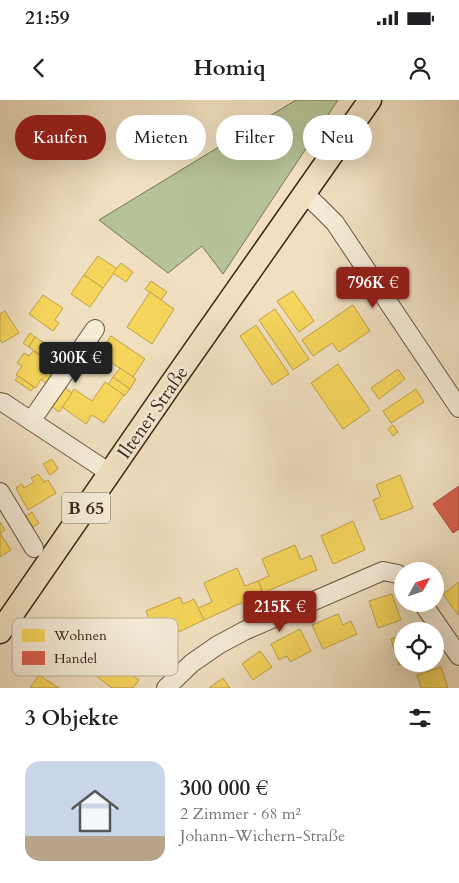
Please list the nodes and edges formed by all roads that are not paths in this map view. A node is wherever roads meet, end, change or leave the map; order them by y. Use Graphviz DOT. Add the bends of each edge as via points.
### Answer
graph roads {
  1 [pos="370,100"];
  2 [pos="304,193"];
  3 [pos="95,329"];
  4 [pos="0,402"];
  5 [pos="459,408"];
  6 [pos="32,421"];
  7 [pos="110,473"];
  8 [pos="0,492"];
  9 [pos="34,548"];
  10 [pos="394,573"];
  11 [pos="429,612"];
  12 [pos="0,632"];
  13 [pos="459,656"];
  14 [pos="166,688"];
  1 -- 2 [label="main road, B 65"];
  2 -- 5 [label="street" via="334,223"];
  2 -- 7 [label="main road, Iltener Straße / B 65"];
  3 -- 6 [label="street"];
  4 -- 6 [label="street"];
  6 -- 7 [label="street"];
  7 -- 12 [label="main road, Iltener Straße / B 65"];
  8 -- 9 [label="street"];
  10 -- 14 [label="street" via="383,571 244,631 192,663"];
  11 -- 13 [label="street"];
}
